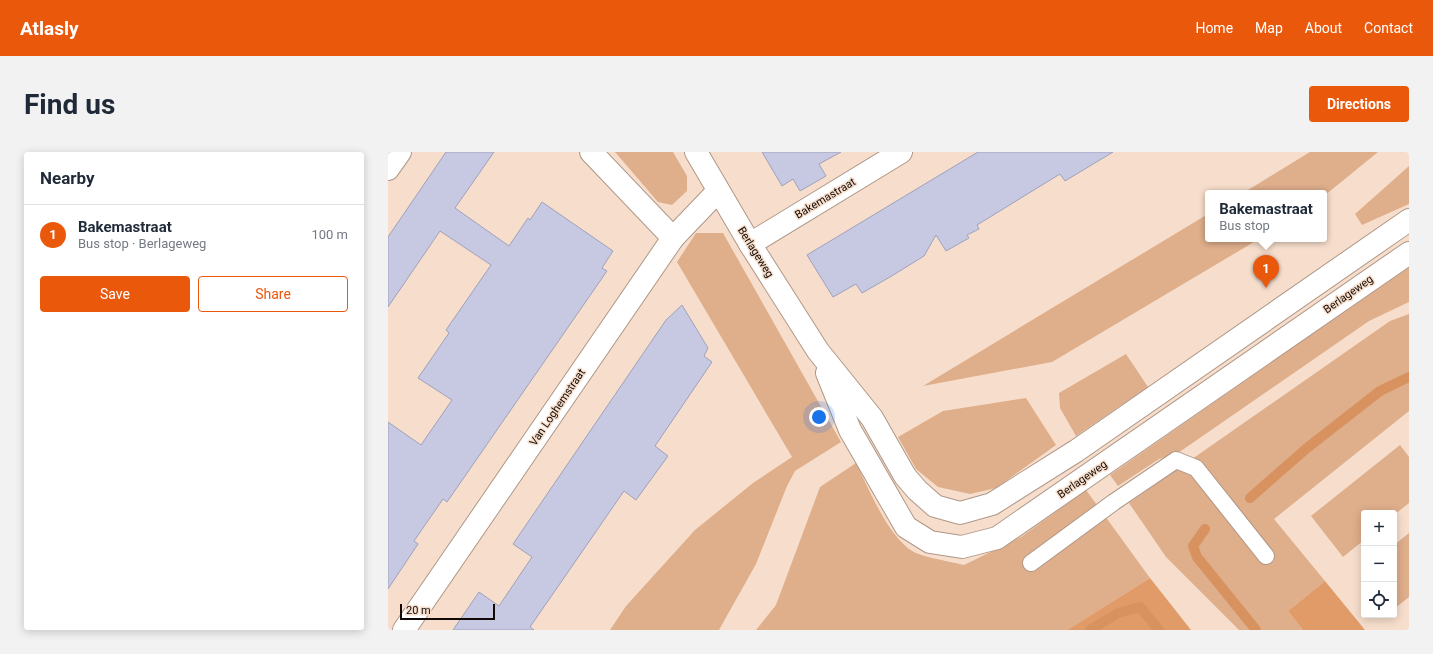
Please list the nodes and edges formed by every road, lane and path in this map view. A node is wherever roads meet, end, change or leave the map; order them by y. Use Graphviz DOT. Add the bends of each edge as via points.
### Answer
graph roads {
  1 [pos="400,152"];
  2 [pos="591,152"];
  3 [pos="696,152"];
  4 [pos="901,152"];
  5 [pos="388,169"];
  6 [pos="718,191"];
  7 [pos="1409,220"];
  8 [pos="673,238"];
  9 [pos="750,244"];
  10 [pos="1409,253"];
  11 [pos="818,351"];
  12 [pos="1266,556"];
  13 [pos="1030,563"];
  14 [pos="404,630"];
  1 -- 5 [label="street"];
  2 -- 8 [label="street"];
  3 -- 6 [label="street, Berlageweg"];
  4 -- 9 [label="street, Bakemastraat"];
  6 -- 8 [label="street, Van Loghemstraat"];
  6 -- 9 [label="street, Berlageweg"];
  7 -- 11 [label="street, Berlageweg" via="1069,455 992,504 960,513 935,506 917,490 905,476 872,418"];
  8 -- 14 [label="street, Van Loghemstraat"];
  9 -- 11 [label="street, Berlageweg"];
  10 -- 11 [label="street, Berlageweg" via="997,538 962,547 930,542 906,527 850,430"];
  12 -- 13 [label="lane" via="1196,468 1176,460"];
}
